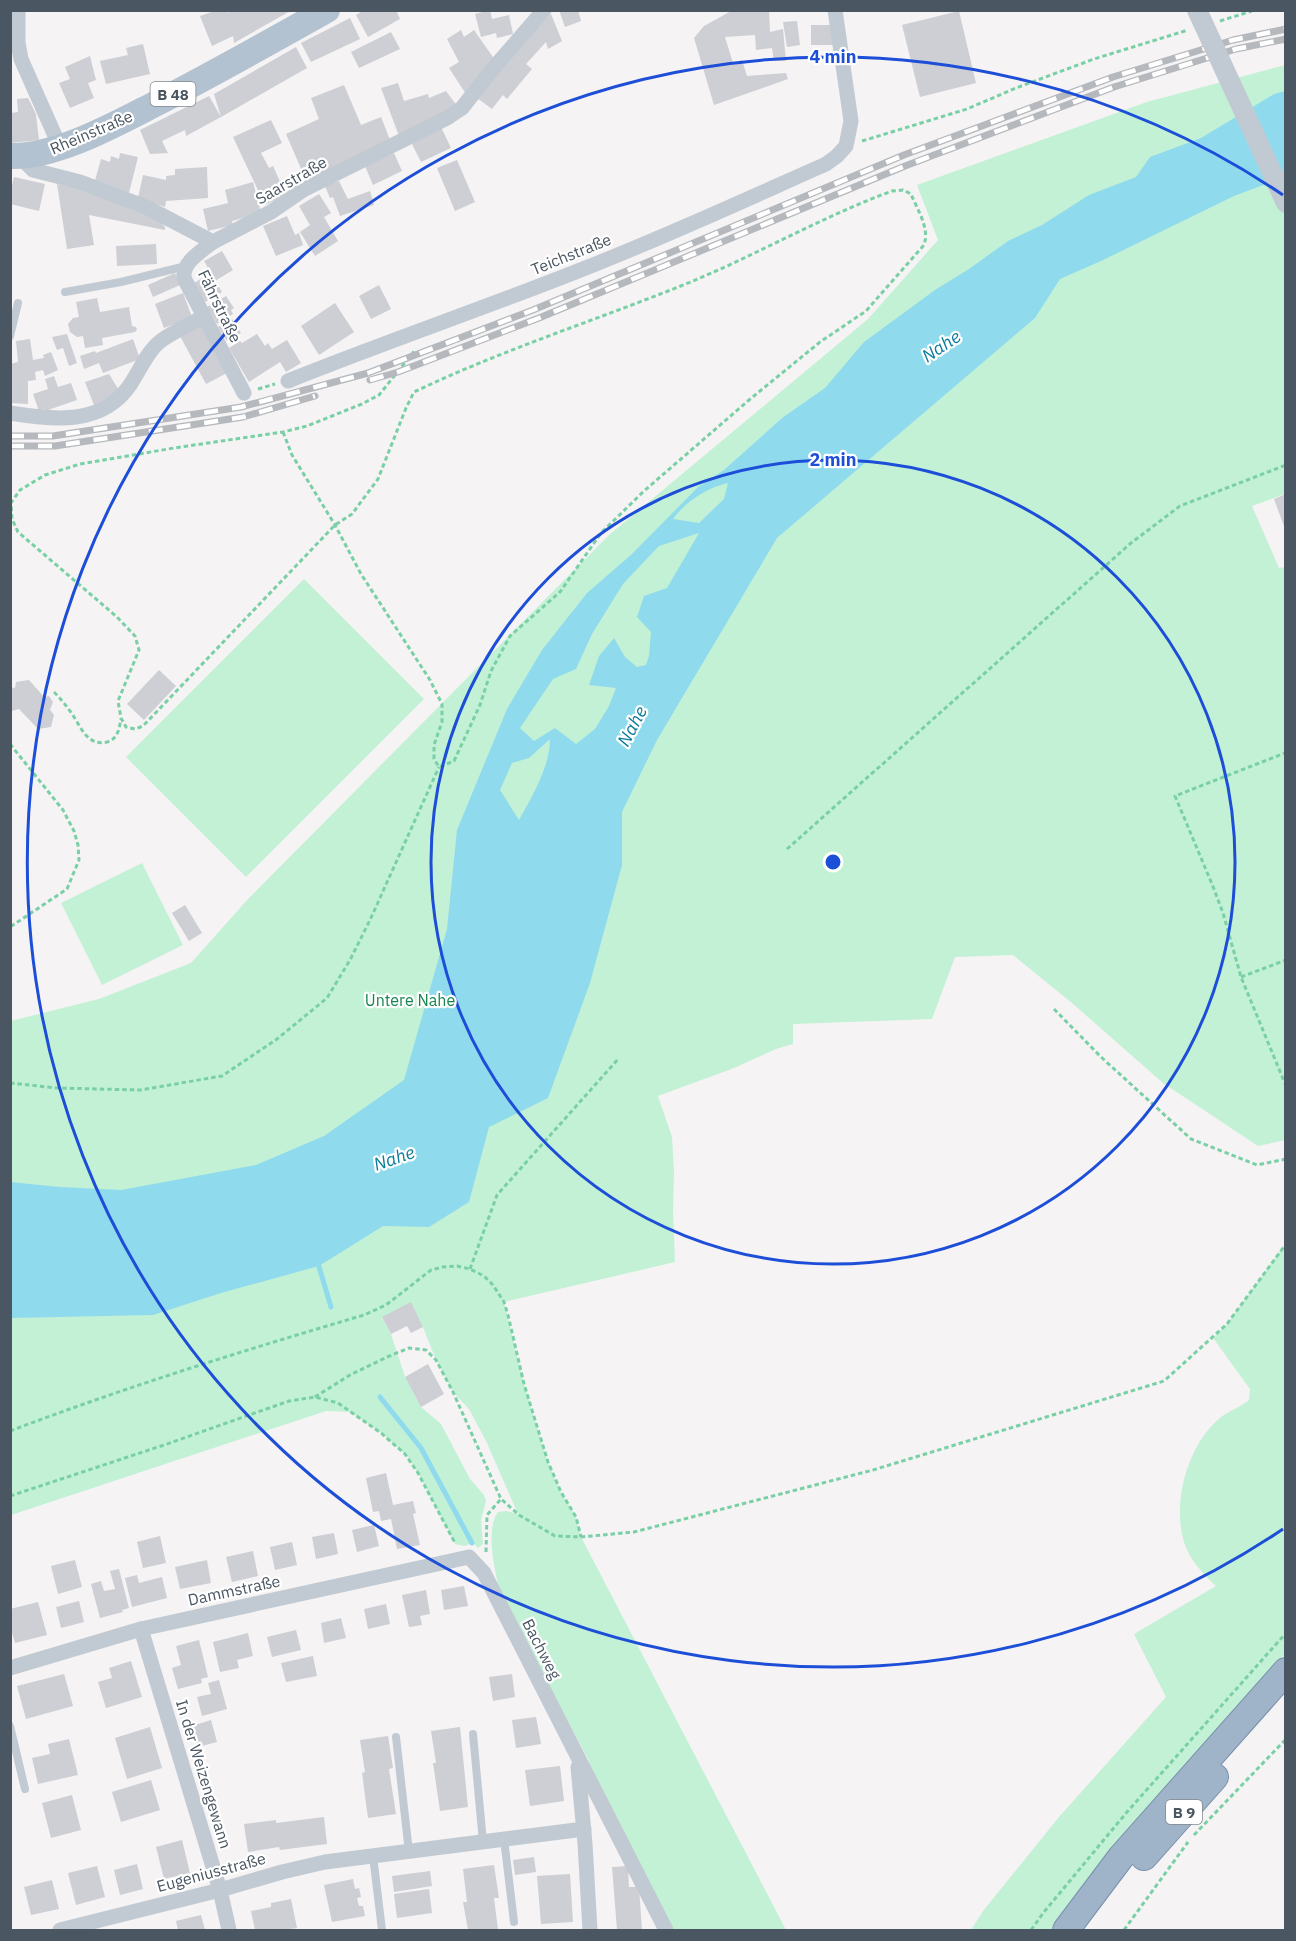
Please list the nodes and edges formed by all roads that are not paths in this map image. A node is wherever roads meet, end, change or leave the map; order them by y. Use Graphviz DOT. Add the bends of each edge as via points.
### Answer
graph roads {
  1 [pos="18,10"];
  2 [pos="327,10"];
  3 [pos="544,10"];
  4 [pos="835,10"];
  5 [pos="1196,19"];
  6 [pos="60,147"];
  7 [pos="15,157"];
  8 [pos="1286,203"];
  9 [pos="213,242"];
  10 [pos="186,266"];
  11 [pos="65,292"];
  12 [pos="18,303"];
  13 [pos="203,316"];
  14 [pos="10,336"];
  15 [pos="288,381"];
  16 [pos="244,393"];
  17 [pos="10,412"];
  18 [pos="469,1557"];
  19 [pos="141,1629"];
  20 [pos="10,1668"];
  21 [pos="1286,1671"];
  22 [pos="1286,1698"];
  23 [pos="10,1726"];
  24 [pos="472,1734"];
  25 [pos="396,1737"];
  26 [pos="578,1761"];
  27 [pos="25,1789"];
  28 [pos="584,1829"];
  29 [pos="504,1839"];
  30 [pos="483,1842"];
  31 [pos="409,1852"];
  32 [pos="373,1856"];
  33 [pos="220,1890"];
  34 [pos="514,1922"];
  35 [pos="60,1930"];
  36 [pos="229,1930"];
  37 [pos="382,1930"];
  38 [pos="590,1930"];
  39 [pos="666,1930"];
  40 [pos="1066,1930"];
  41 [pos="1087,1930"];
  1 -- 6 [label="street" via="21,59"];
  2 -- 6 [label="main road, Rheinstraße / B 48" via="106,129"];
  3 -- 9 [label="street, Saarstraße" via="462,108 303,190 271,213"];
  4 -- 15 [label="street, Teichstraße" via="851,88 851,121 846,146 826,164 584,269"];
  5 -- 8 [label="street, bridge"];
  6 -- 7 [label="main road, Rheinstraße / B 48"];
  7 -- 9 [label="street" via="33,170 80,182 146,207"];
  9 -- 10 [label="street, Fährstraße"];
  10 -- 11 [label="lane"];
  10 -- 13 [label="street, Fährstraße" via="184,278"];
  12 -- 14 [label="lane"];
  13 -- 16 [label="street, Fährstraße"];
  13 -- 17 [label="street" via="161,340 121,397 106,408 54,418"];
  18 -- 19 [label="street, Dammstraße"];
  18 -- 26 [label="street, Bachweg" via="484,1573"];
  19 -- 20 [label="street, Dammstraße"];
  19 -- 33 [label="street, In der Weizengewann"];
  21 -- 40 [label="highway, B 9" via="1121,1857"];
  22 -- 41 [label="highway, B 9" via="1133,1870"];
  23 -- 27 [label="lane"];
  24 -- 30 [label="lane"];
  25 -- 31 [label="lane"];
  26 -- 28 [label="street, Bachweg"];
  26 -- 39 [label="street, Bachweg"];
  28 -- 29 [label="street, Eugeniusstraße"];
  28 -- 38 [label="street, Bachweg"];
  29 -- 30 [label="street, Eugeniusstraße"];
  29 -- 34 [label="lane"];
  30 -- 31 [label="street, Eugeniusstraße"];
  31 -- 32 [label="street, Eugeniusstraße"];
  32 -- 33 [label="street, Eugeniusstraße" via="325,1862"];
  32 -- 37 [label="lane"];
  33 -- 35 [label="street, Eugeniusstraße"];
  33 -- 36 [label="street, In der Weizengewann"];
}
